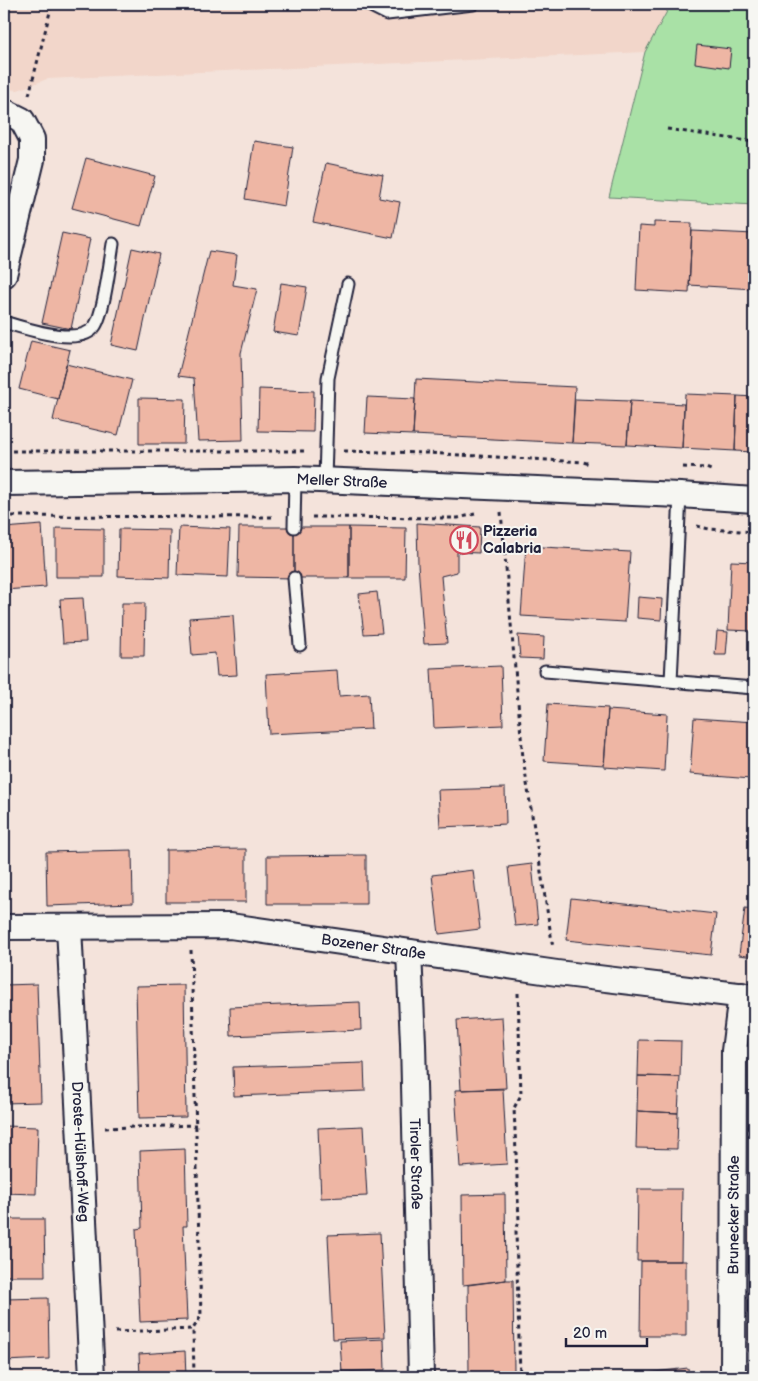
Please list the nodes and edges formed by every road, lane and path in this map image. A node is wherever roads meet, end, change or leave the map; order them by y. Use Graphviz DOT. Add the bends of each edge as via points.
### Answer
graph roads {
  1 [pos="52,4"];
  2 [pos="371,4"];
  3 [pos="473,4"];
  4 [pos="13,115"];
  5 [pos="667,128"];
  6 [pos="754,142"];
  7 [pos="113,244"];
  8 [pos="4,275"];
  9 [pos="348,284"];
  10 [pos="4,322"];
  11 [pos="294,479"];
  12 [pos="325,480"];
  13 [pos="4,483"];
  14 [pos="680,495"];
  15 [pos="754,500"];
  16 [pos="492,511"];
  17 [pos="484,512"];
  18 [pos="4,516"];
  19 [pos="678,521"];
  20 [pos="294,522"];
  21 [pos="754,532"];
  22 [pos="294,578"];
  23 [pos="300,645"];
  24 [pos="545,671"];
  25 [pos="671,681"];
  26 [pos="754,688"];
  27 [pos="190,926"];
  28 [pos="4,927"];
  29 [pos="69,927"];
  30 [pos="409,952"];
  31 [pos="517,968"];
  32 [pos="557,973"];
  33 [pos="748,996"];
  34 [pos="744,1052"];
  35 [pos="196,1125"];
  36 [pos="79,1130"];
  37 [pos="193,1329"];
  38 [pos="90,1333"];
  39 [pos="92,1377"];
  40 [pos="194,1377"];
  41 [pos="421,1377"];
  42 [pos="498,1377"];
  43 [pos="520,1377"];
  44 [pos="733,1377"];
  1 -- 4 [label="path" via="37,65"];
  2 -- 3 [label="lane" via="387,14"];
  4 -- 8 [label="street" via="32,139 32,160"];
  5 -- 6 [label="path"];
  7 -- 10 [label="lane" via="95,327 85,334 64,336"];
  9 -- 12 [label="lane" via="328,378"];
  11 -- 12 [label="street, Meller Straße"];
  11 -- 13 [label="street, Meller Straße"];
  11 -- 20 [label="lane"];
  12 -- 14 [label="street, Meller Straße"];
  14 -- 15 [label="street, Meller Straße"];
  14 -- 19 [label="lane"];
  16 -- 32 [label="path" via="501,509 523,758"];
  17 -- 20 [label="path" via="458,518"];
  18 -- 20 [label="path"];
  19 -- 21 [label="path" via="709,530"];
  19 -- 25 [label="lane"];
  22 -- 23 [label="lane"];
  24 -- 25 [label="lane"];
  25 -- 26 [label="lane"];
  27 -- 29 [label="street, Bozener Straße"];
  27 -- 30 [label="street, Bozener Straße" via="230,926"];
  27 -- 35 [label="path"];
  28 -- 29 [label="street, Bozener Straße"];
  29 -- 36 [label="street, Droste-Hülshoff-Weg"];
  30 -- 31 [label="street, Bozener Straße"];
  30 -- 41 [label="street, Tiroler Straße"];
  31 -- 32 [label="street, Bozener Straße"];
  31 -- 43 [label="path" via="521,1095 514,1108"];
  32 -- 33 [label="street, Bozener Straße"];
  33 -- 34 [label="street, Bozener Straße"];
  34 -- 44 [label="street, Brunecker Straße"];
  35 -- 36 [label="path"];
  35 -- 37 [label="path" via="201,1316"];
  36 -- 38 [label="street, Droste-Hülshoff-Weg"];
  37 -- 38 [label="path"];
  37 -- 40 [label="path"];
  38 -- 39 [label="street, Droste-Hülshoff-Weg"];
  42 -- 43 [label="path"];
}
